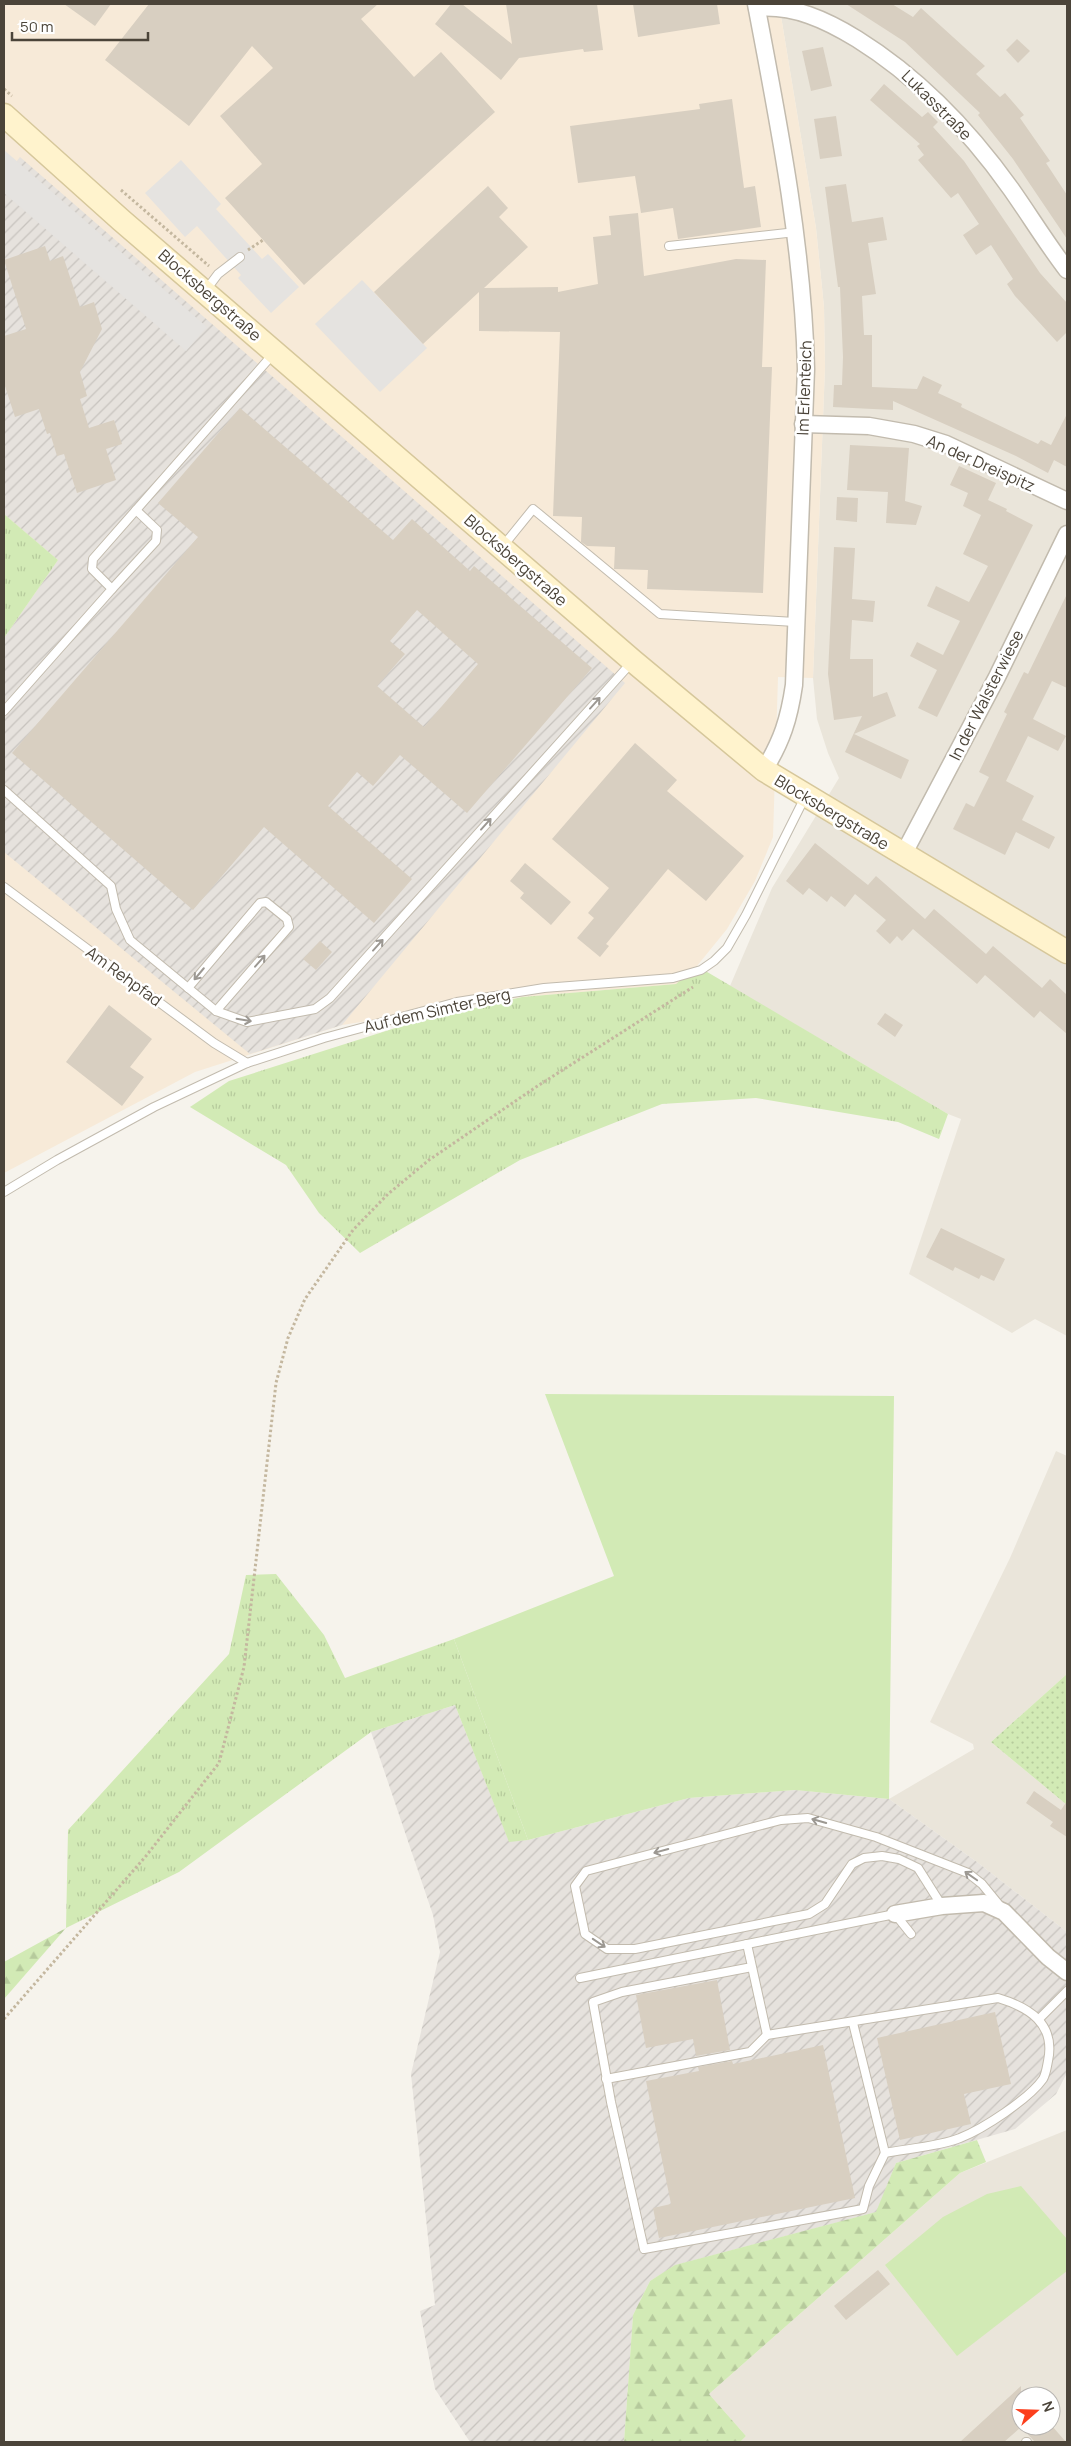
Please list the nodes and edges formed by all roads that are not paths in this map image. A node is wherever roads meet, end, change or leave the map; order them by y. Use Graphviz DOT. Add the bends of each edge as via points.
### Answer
graph roads {
  1 [pos="757,6"];
  2 [pos="4,115"];
  3 [pos="796,232"];
  4 [pos="669,246"];
  5 [pos="240,257"];
  6 [pos="1067,270"];
  7 [pos="206,290"];
  8 [pos="276,352"];
  9 [pos="803,424"];
  10 [pos="1067,501"];
  11 [pos="136,510"];
  12 [pos="1067,534"];
  13 [pos="502,547"];
  14 [pos="112,589"];
  15 [pos="796,622"];
  16 [pos="633,661"];
  17 [pos="4,711"];
  18 [pos="764,770"];
  19 [pos="4,790"];
  20 [pos="805,797"];
  21 [pos="903,855"];
  22 [pos="4,887"];
  23 [pos="1067,952"];
  24 [pos="188,988"];
  25 [pos="216,1011"];
  26 [pos="247,1062"];
  27 [pos="4,1192"];
  28 [pos="942,1906"];
  29 [pos="1004,1912"];
  30 [pos="895,1914"];
  31 [pos="911,1934"];
  32 [pos="747,1944"];
  33 [pos="752,1967"];
  34 [pos="1067,1972"];
  35 [pos="580,1978"];
  36 [pos="1067,1990"];
  37 [pos="1039,2019"];
  38 [pos="853,2023"];
  39 [pos="767,2035"];
  40 [pos="606,2079"];
  41 [pos="885,2153"];
  1 -- 3 [label="street, Im Erlenteich"];
  1 -- 6 [label="street, Lukasstraße" via="786,7 827,22 902,70 953,117 984,154"];
  2 -- 7 [label="main road, Blocksbergstraße"];
  3 -- 4 [label="lane"];
  3 -- 9 [label="street, Im Erlenteich" via="805,327"];
  5 -- 7 [label="lane" via="218,274"];
  7 -- 8 [label="main road, Blocksbergstraße"];
  8 -- 11 [label="lane"];
  8 -- 13 [label="main road, Blocksbergstraße"];
  9 -- 10 [label="street, An der Dreispitz" via="869,426 914,434 946,444"];
  9 -- 15 [label="street, Im Erlenteich"];
  11 -- 14 [label="lane" via="93,559 92,569"];
  11 -- 14 [label="lane" via="157,530 156,541"];
  12 -- 21 [label="street, In der Walsterwiese" via="997,677"];
  13 -- 15 [label="lane" via="533,510 660,614"];
  13 -- 16 [label="main road, Blocksbergstraße"];
  14 -- 17 [label="lane"];
  15 -- 18 [label="street, Im Erlenteich" via="790,714 778,747"];
  16 -- 18 [label="main road, Blocksbergstraße"];
  25 -- 16 [label="lane, one-way" via="247,1022 315,1009 330,998"];
  18 -- 20 [label="main road, Blocksbergstraße"];
  19 -- 24 [label="lane" via="111,886 116,909 130,940"];
  20 -- 21 [label="main road, Blocksbergstraße"];
  20 -- 26 [label="lane, Auf dem Simter Berg" via="727,948 714,962 690,975 544,988 457,1002"];
  21 -- 23 [label="main road, Blocksbergstraße"];
  22 -- 26 [label="lane, Am Rehpfad" via="214,1042"];
  24 -- 25 [label="lane"];
  25 -- 24 [label="lane, one-way" via="289,927 287,919 266,902 260,902"];
  26 -- 27 [label="lane, Auf dem Simter Berg" via="154,1107"];
  28 -- 29 [label="street" via="984,1904"];
  29 -- 28 [label="lane, one-way" via="968,1872 876,1837 808,1818 781,1820 586,1871 575,1886 585,1934 607,1949 635,1949 809,1914 825,1904 852,1864 864,1858 882,1856 899,1859 918,1868"];
  28 -- 30 [label="street"];
  29 -- 34 [label="street"];
  30 -- 31 [label="lane"];
  30 -- 32 [label="lane"];
  32 -- 33 [label="lane"];
  32 -- 35 [label="lane"];
  33 -- 39 [label="lane"];
  33 -- 40 [label="lane" via="622,1992 593,2002"];
  36 -- 37 [label="lane"];
  37 -- 38 [label="lane" via="1022,2005 998,1998"];
  37 -- 41 [label="lane" via="1051,2048 1044,2077 1029,2094 958,2139"];
  38 -- 39 [label="lane"];
  38 -- 41 [label="lane"];
  39 -- 40 [label="lane" via="750,2052"];
  40 -- 41 [label="lane" via="644,2249 862,2209"];
}
